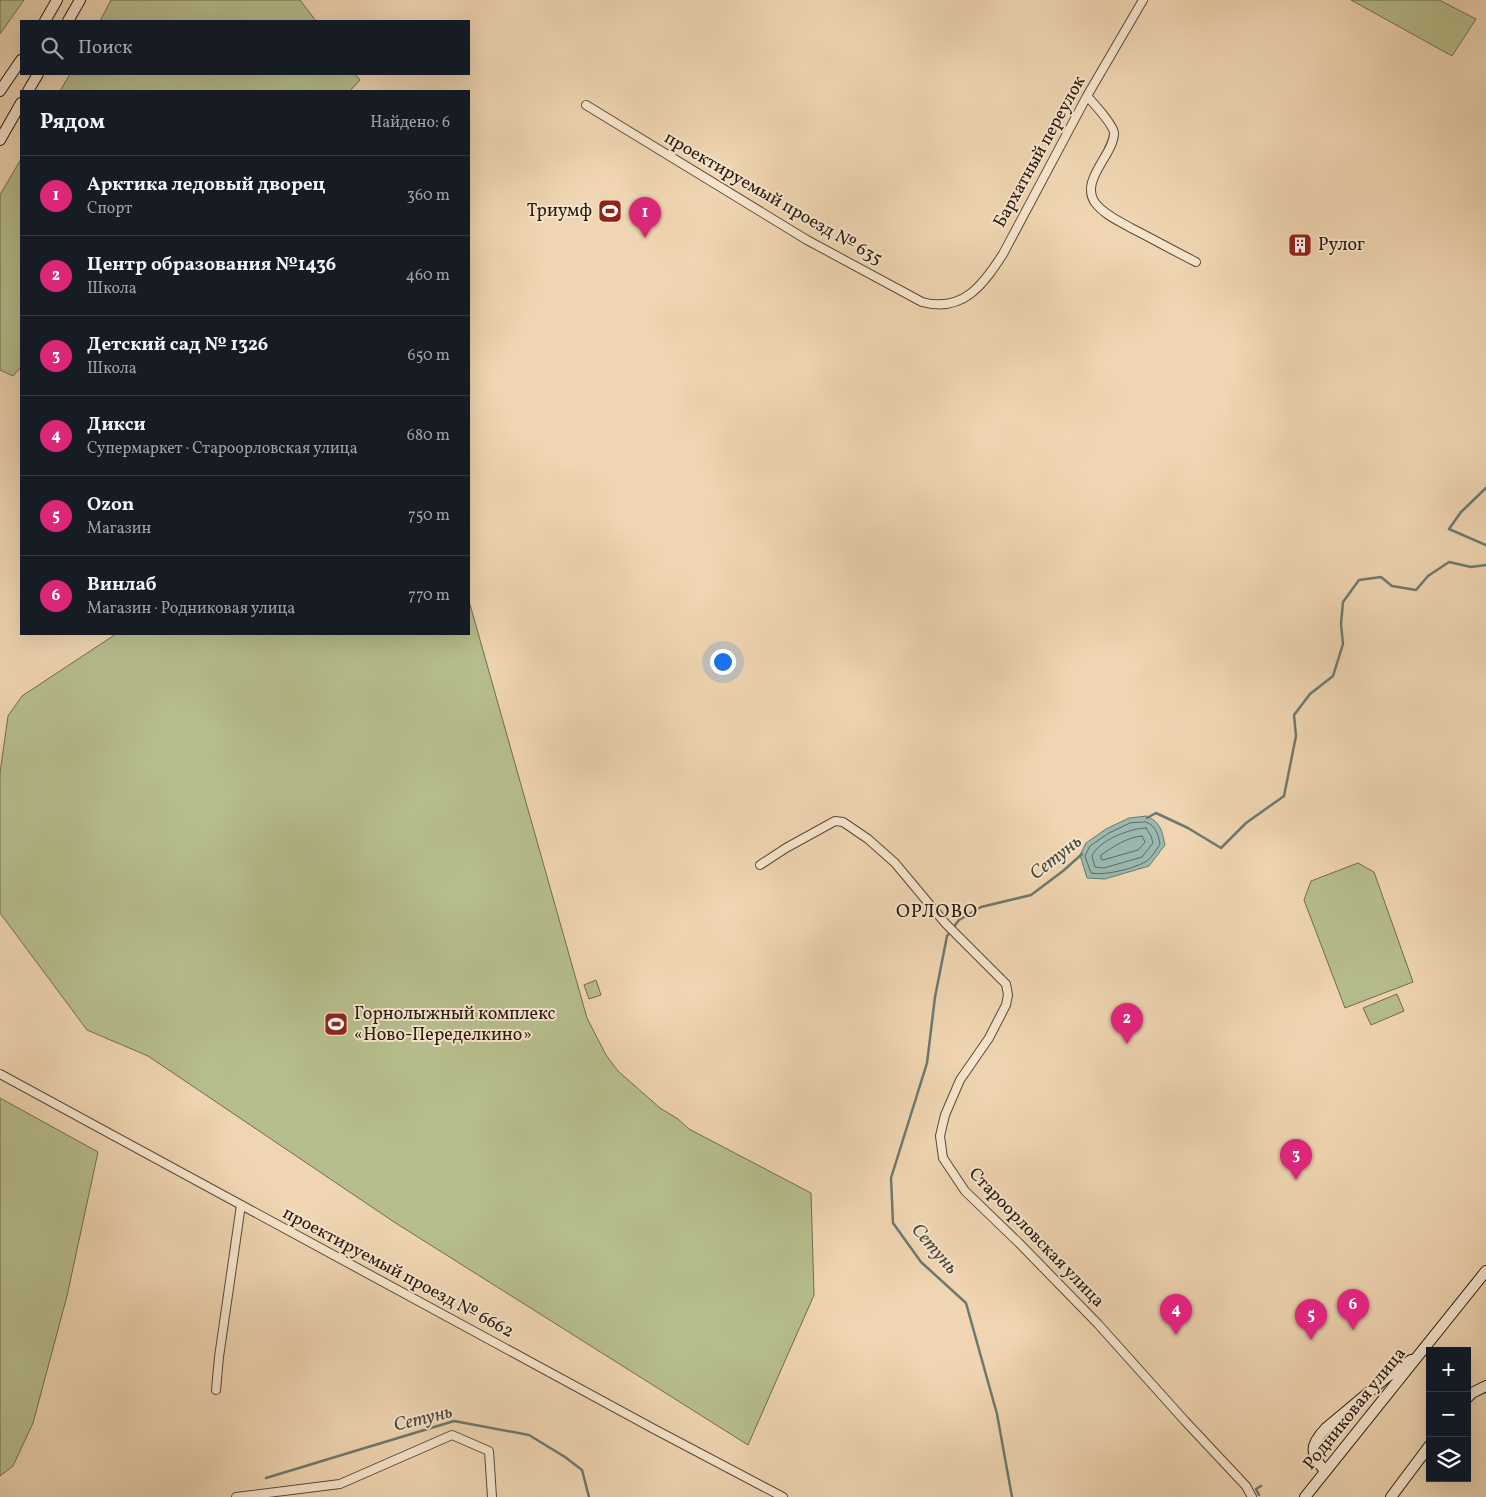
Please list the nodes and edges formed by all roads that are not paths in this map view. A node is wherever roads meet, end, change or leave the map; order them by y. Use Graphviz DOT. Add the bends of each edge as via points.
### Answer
graph roads {
  1 [pos="57,0"];
  2 [pos="80,0"];
  3 [pos="1143,0"];
  4 [pos="46,20"];
  5 [pos="69,20"];
  6 [pos="20,61"];
  7 [pos="37,75"];
  8 [pos="29,90"];
  9 [pos="0,91"];
  10 [pos="1087,96"];
  11 [pos="20,105"];
  12 [pos="586,105"];
  13 [pos="0,140"];
  14 [pos="1196,262"];
  15 [pos="950,304"];
  16 [pos="760,865"];
  17 [pos="0,1074"];
  18 [pos="241,1205"];
  19 [pos="1486,1270"];
  20 [pos="1420,1353"];
  21 [pos="1486,1386"];
  22 [pos="216,1390"];
  23 [pos="1471,1394"];
  24 [pos="1426,1451"];
  25 [pos="1325,1470"];
  26 [pos="236,1497"];
  27 [pos="492,1497"];
  28 [pos="783,1497"];
  29 [pos="1252,1497"];
  30 [pos="1305,1497"];
  31 [pos="1391,1497"];
  1 -- 4 [label="main road"];
  2 -- 5 [label="main road"];
  3 -- 10 [label="street, Бархатный переулок"];
  6 -- 9 [label="main road"];
  7 -- 8 [label="main road"];
  10 -- 14 [label="street" via="1114,132 1092,180 1091,193 1095,204 1108,215"];
  10 -- 15 [label="street, Бархатный переулок" via="991,272 968,296"];
  11 -- 13 [label="main road"];
  12 -- 15 [label="street, проектируемый проезд № 635" via="807,240 922,302 940,306"];
  16 -- 29 [label="street, Староорловская улица" via="835,822 844,822 868,838 895,863 946,924 1006,984 1006,1005 960,1080 945,1115 940,1136 943,1158 965,1191 1098,1324 1246,1486"];
  17 -- 18 [label="street, проектируемый проезд № 6662"];
  18 -- 22 [label="street"];
  18 -- 28 [label="street, проектируемый проезд № 6662"];
  19 -- 20 [label="main road, Родниковая улица"];
  20 -- 25 [label="main road, Родниковая улица"];
  20 -- 25 [label="main road" via="1387,1376 1318,1436 1313,1450 1317,1462"];
  21 -- 23 [label="main road"];
  24 -- 31 [label="main road"];
  25 -- 30 [label="main road, Родниковая улица"];
  26 -- 27 [label="street" via="340,1484 452,1435 489,1451"];
}
